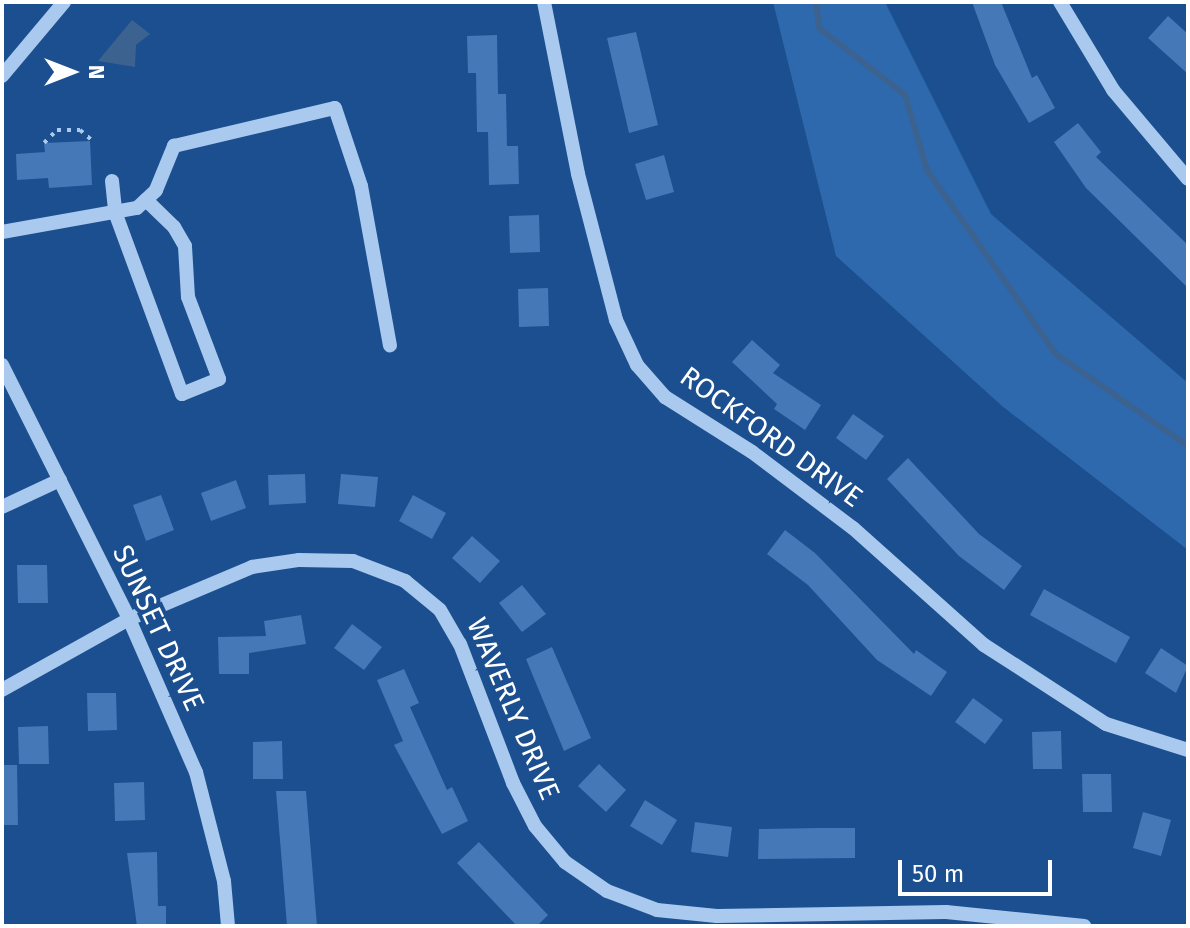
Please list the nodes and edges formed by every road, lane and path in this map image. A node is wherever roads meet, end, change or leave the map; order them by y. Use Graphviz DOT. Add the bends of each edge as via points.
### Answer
graph roads {
  1 [pos="64,2"];
  2 [pos="544,2"];
  3 [pos="1060,2"];
  4 [pos="2,76"];
  5 [pos="94,142"];
  6 [pos="44,143"];
  7 [pos="1188,179"];
  8 [pos="112,181"];
  9 [pos="146,200"];
  10 [pos="115,212"];
  11 [pos="2,232"];
  12 [pos="390,345"];
  13 [pos="2,365"];
  14 [pos="60,480"];
  15 [pos="2,507"];
  16 [pos="129,619"];
  17 [pos="2,690"];
  18 [pos="1188,750"];
  19 [pos="228,926"];
  20 [pos="1084,926"];
  1 -- 4 [label="street"];
  2 -- 18 [label="street, ROCKFORD DRIVE" via="578,174 616,320 637,365 665,397 752,452 853,528 984,645 1106,724"];
  3 -- 7 [label="street" via="1113,90"];
  5 -- 6 [label="path" via="80,130 57,130"];
  8 -- 10 [label="street"];
  9 -- 10 [label="street" via="137,208"];
  9 -- 10 [label="street" via="185,246 188,297 219,379 182,394"];
  9 -- 12 [label="street" via="156,190 174,146 335,108 361,186"];
  10 -- 11 [label="street"];
  13 -- 14 [label="street, SUNSET DRIVE"];
  14 -- 15 [label="street"];
  14 -- 16 [label="street, SUNSET DRIVE"];
  16 -- 17 [label="street, WAVERLY DRIVE"];
  16 -- 19 [label="street, SUNSET DRIVE" via="196,772 224,881"];
  16 -- 20 [label="street, WAVERLY DRIVE" via="252,567 299,560 353,561 405,581 440,610 460,644 535,826 565,862 607,891 657,910 717,916 946,912"];
}
